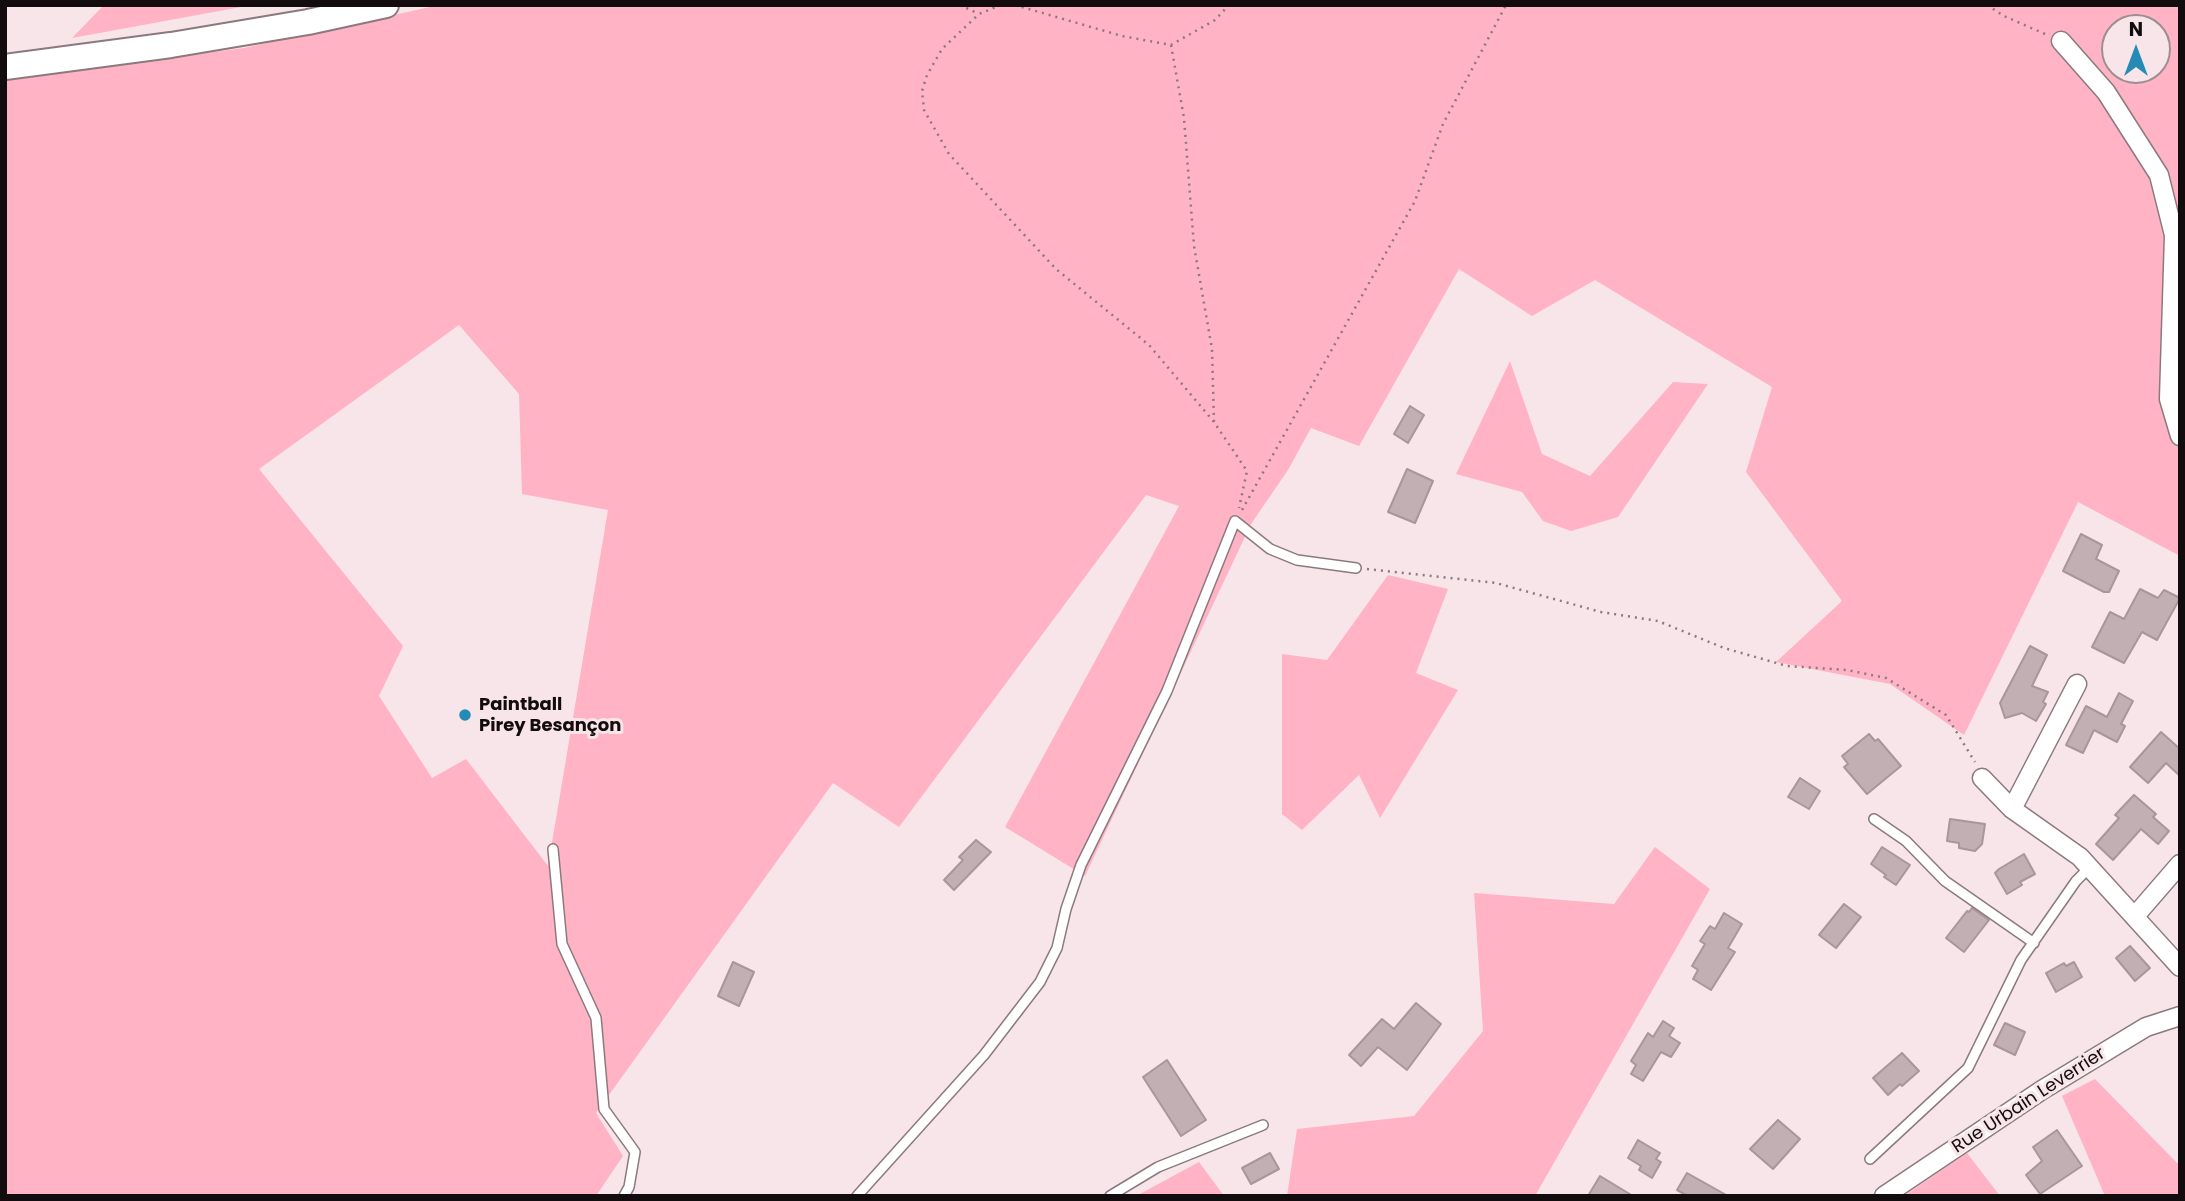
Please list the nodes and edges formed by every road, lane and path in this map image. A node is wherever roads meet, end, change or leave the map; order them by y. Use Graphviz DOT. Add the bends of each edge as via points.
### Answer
graph roads {
  1 [pos="386,5"];
  2 [pos="960,5"];
  3 [pos="1001,5"];
  4 [pos="1015,5"];
  5 [pos="1229,5"];
  6 [pos="1506,5"];
  7 [pos="1987,5"];
  8 [pos="979,14"];
  9 [pos="2060,41"];
  10 [pos="1171,45"];
  11 [pos="5,67"];
  12 [pos="1214,422"];
  13 [pos="2180,436"];
  14 [pos="1236,521"];
  15 [pos="1356,568"];
  16 [pos="2077,684"];
  17 [pos="1982,778"];
  18 [pos="2012,809"];
  19 [pos="1874,819"];
  20 [pos="553,849"];
  21 [pos="2180,864"];
  22 [pos="2089,869"];
  23 [pos="2135,916"];
  24 [pos="2034,943"];
  25 [pos="2180,967"];
  26 [pos="2180,1016"];
  27 [pos="1263,1125"];
  28 [pos="1870,1159"];
  29 [pos="624,1196"];
  30 [pos="857,1196"];
  31 [pos="1110,1196"];
  32 [pos="1884,1196"];
  1 -- 11 [label="main road" via="171,45"];
  2 -- 8 [label="path"];
  3 -- 8 [label="path"];
  4 -- 10 [label="path"];
  5 -- 10 [label="path" via="1215,20"];
  6 -- 14 [label="path" via="1443,124 1415,201"];
  7 -- 9 [label="path"];
  8 -- 12 [label="path" via="942,48 922,91 924,110 949,154 1056,269 1149,345"];
  9 -- 13 [label="street" via="2106,92 2159,175 2174,236 2169,399"];
  10 -- 12 [label="path" via="1184,118 1194,246 1212,349"];
  12 -- 14 [label="path" via="1247,471"];
  14 -- 15 [label="lane" via="1270,549 1297,561"];
  14 -- 30 [label="lane" via="1167,691 1081,865 1057,948 1040,982 984,1055"];
  15 -- 17 [label="path" via="1496,583 1601,612 1658,621 1724,648 1787,666 1886,678 1946,715"];
  16 -- 18 [label="street"];
  17 -- 18 [label="street"];
  18 -- 22 [label="street" via="2080,857"];
  19 -- 24 [label="lane" via="1906,841 1945,881"];
  20 -- 29 [label="lane" via="562,944 596,1018 604,1109 635,1152"];
  21 -- 23 [label="street"];
  22 -- 23 [label="street"];
  22 -- 24 [label="lane"];
  23 -- 25 [label="street"];
  24 -- 28 [label="lane" via="2021,960 1968,1068"];
  26 -- 32 [label="street, Rue Urbain Leverrier" via="2146,1027 2042,1090"];
  27 -- 31 [label="lane" via="1158,1167"];
}
